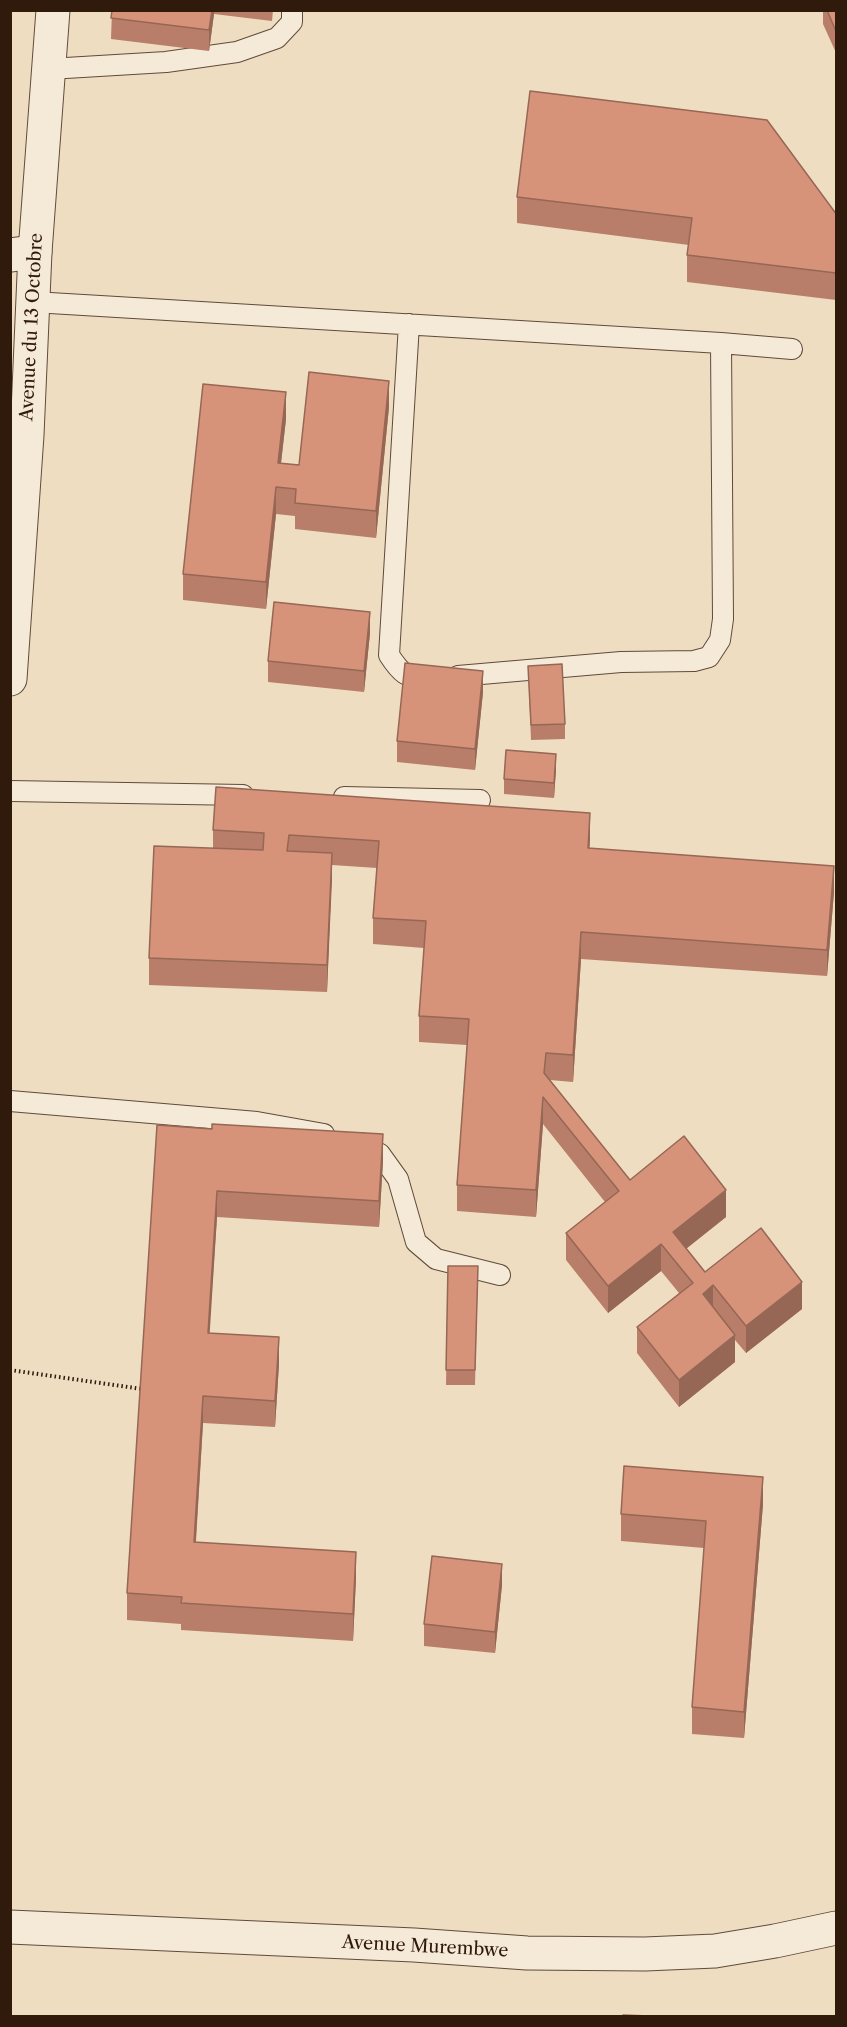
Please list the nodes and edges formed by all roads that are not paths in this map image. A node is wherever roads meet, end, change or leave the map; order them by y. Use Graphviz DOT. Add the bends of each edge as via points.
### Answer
graph roads {
  1 [pos="53,10"];
  2 [pos="292,10"];
  3 [pos="49,69"];
  4 [pos="23,253"];
  5 [pos="33,302"];
  6 [pos="409,324"];
  7 [pos="721,343"];
  8 [pos="792,349"];
  9 [pos="19,427"];
  10 [pos="10,679"];
  11 [pos="10,791"];
  12 [pos="257,795"];
  13 [pos="327,797"];
  14 [pos="480,800"];
  15 [pos="10,1101"];
  16 [pos="500,1275"];
  17 [pos="10,1927"];
  18 [pos="837,1928"];
  1 -- 3 [label="street, Avenue du 13 Octobre"];
  2 -- 3 [label="lane" via="292,22 277,38 237,52 166,62"];
  3 -- 4 [label="street, Avenue du 13 Octobre"];
  4 -- 5 [label="street, Avenue du 13 Octobre"];
  5 -- 6 [label="lane"];
  5 -- 9 [label="street, Avenue du 13 Octobre"];
  6 -- 7 [label="lane"];
  6 -- 7 [label="lane" via="389,655 401,673 419,679 709,657 720,640 723,619"];
  7 -- 8 [label="lane"];
  9 -- 10 [label="street, Avenue du 13 Octobre"];
  11 -- 12 [label="lane"];
  13 -- 14 [label="lane"];
  15 -- 16 [label="lane" via="257,1122 351,1138 380,1154 398,1179 417,1242 436,1259"];
  17 -- 18 [label="street, Avenue Murembwe" via="527,1953 634,1954 715,1951"];
}
